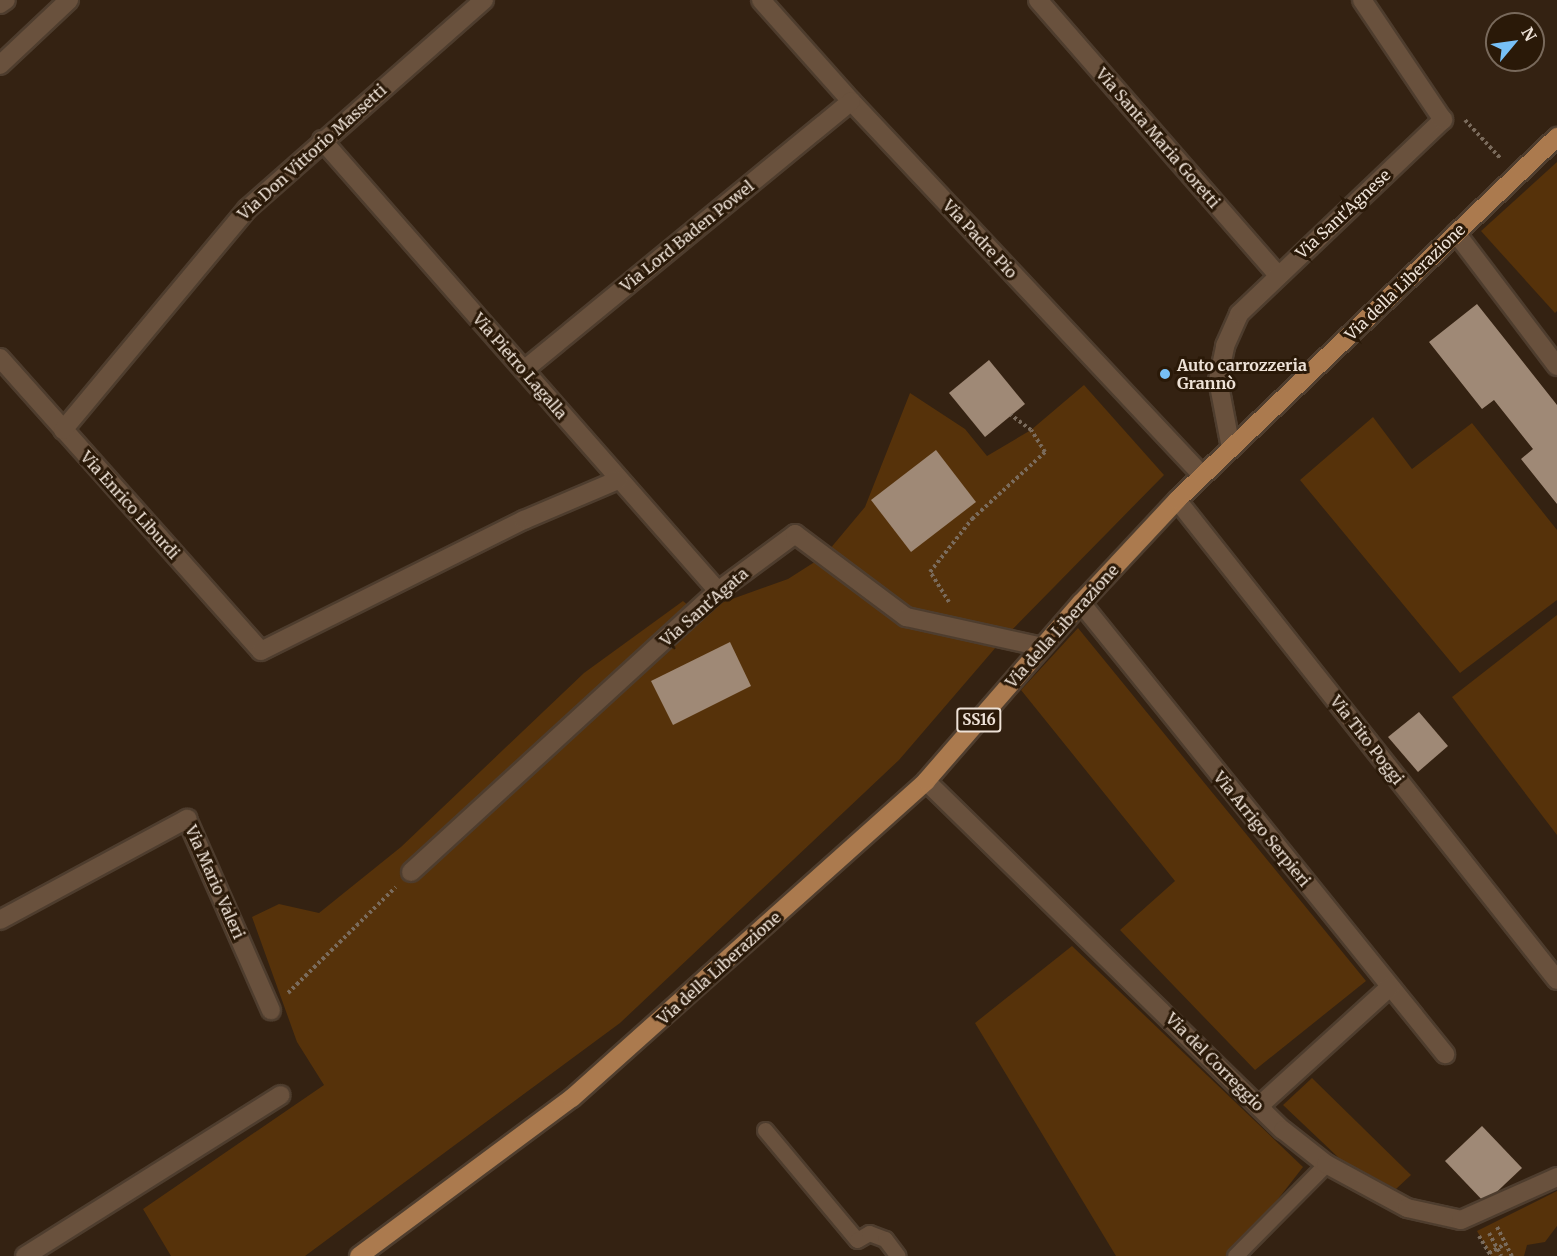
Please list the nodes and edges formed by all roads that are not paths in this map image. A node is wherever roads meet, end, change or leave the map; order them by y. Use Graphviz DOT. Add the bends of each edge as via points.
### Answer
graph roads {
  1 [pos="6,0"];
  2 [pos="69,0"];
  3 [pos="484,0"];
  4 [pos="761,0"];
  5 [pos="1038,0"];
  6 [pos="1362,0"];
  7 [pos="0,4"];
  8 [pos="0,65"];
  9 [pos="851,101"];
  10 [pos="1557,137"];
  11 [pos="322,140"];
  12 [pos="1456,233"];
  13 [pos="1279,276"];
  14 [pos="0,358"];
  15 [pos="1557,366"];
  16 [pos="524,370"];
  17 [pos="63,430"];
  18 [pos="1231,448"];
  19 [pos="1202,475"];
  20 [pos="618,480"];
  21 [pos="1177,500"];
  22 [pos="718,591"];
  23 [pos="1081,603"];
  24 [pos="1042,647"];
  25 [pos="926,781"];
  26 [pos="411,872"];
  27 [pos="0,920"];
  28 [pos="1557,980"];
  29 [pos="1390,987"];
  30 [pos="271,1010"];
  31 [pos="1445,1054"];
  32 [pos="281,1095"];
  33 [pos="1259,1106"];
  34 [pos="765,1130"];
  35 [pos="1326,1164"];
  36 [pos="1557,1177"];
  37 [pos="25,1256"];
  38 [pos="359,1256"];
  39 [pos="898,1256"];
  40 [pos="1235,1256"];
  1 -- 7 [label="street"];
  2 -- 8 [label="street"];
  3 -- 11 [label="street, Via Don Vittorio Massetti"];
  4 -- 9 [label="street, Via Padre Pio"];
  5 -- 13 [label="street, Via Santa Maria Goretti"];
  6 -- 13 [label="street, Via Sant'Agnese" via="1443,120"];
  9 -- 16 [label="street, Via Lord Baden Powel"];
  9 -- 19 [label="street, Via Padre Pio"];
  10 -- 12 [label="main road, Via della Liberazione / SS16"];
  11 -- 16 [label="street, Via Pietro Lagalla"];
  11 -- 17 [label="street, Via Don Vittorio Massetti" via="247,209"];
  12 -- 15 [label="street"];
  12 -- 18 [label="main road, Via della Liberazione / SS16"];
  13 -- 18 [label="street, Via Sant'Agnese" via="1239,314 1225,346 1218,381"];
  14 -- 17 [label="street, Via Enrico Liburdi"];
  16 -- 20 [label="street, Via Pietro Lagalla"];
  17 -- 20 [label="street, Via Enrico Liburdi" via="261,651 524,520"];
  18 -- 19 [label="main road, Via della Liberazione / SS16"];
  19 -- 21 [label="main road, Via della Liberazione / SS16"];
  20 -- 22 [label="street, Via Pietro Lagalla"];
  21 -- 23 [label="main road, Via della Liberazione / SS16"];
  21 -- 28 [label="street, Via Tito Poggi"];
  22 -- 24 [label="street, Via Sant'Agata" via="795,534 906,617"];
  22 -- 26 [label="street, Via Sant'Agata"];
  23 -- 24 [label="main road, Via della Liberazione / SS16"];
  23 -- 29 [label="street, Via Arrigo Serpieri"];
  24 -- 25 [label="main road, Via della Liberazione / SS16"];
  25 -- 33 [label="street, Via del Correggio"];
  25 -- 38 [label="main road, Via della Liberazione / SS16" via="572,1098"];
  27 -- 30 [label="street, Via Mario Valeri" via="187,819"];
  29 -- 31 [label="street, Via Arrigo Serpieri"];
  29 -- 33 [label="street"];
  32 -- 37 [label="street"];
  33 -- 35 [label="street, Via del Correggio"];
  34 -- 39 [label="lane" via="857,1240 869,1233 885,1239"];
  35 -- 36 [label="street, Via del Correggio" via="1407,1208 1461,1220"];
  35 -- 40 [label="lane"];
}
